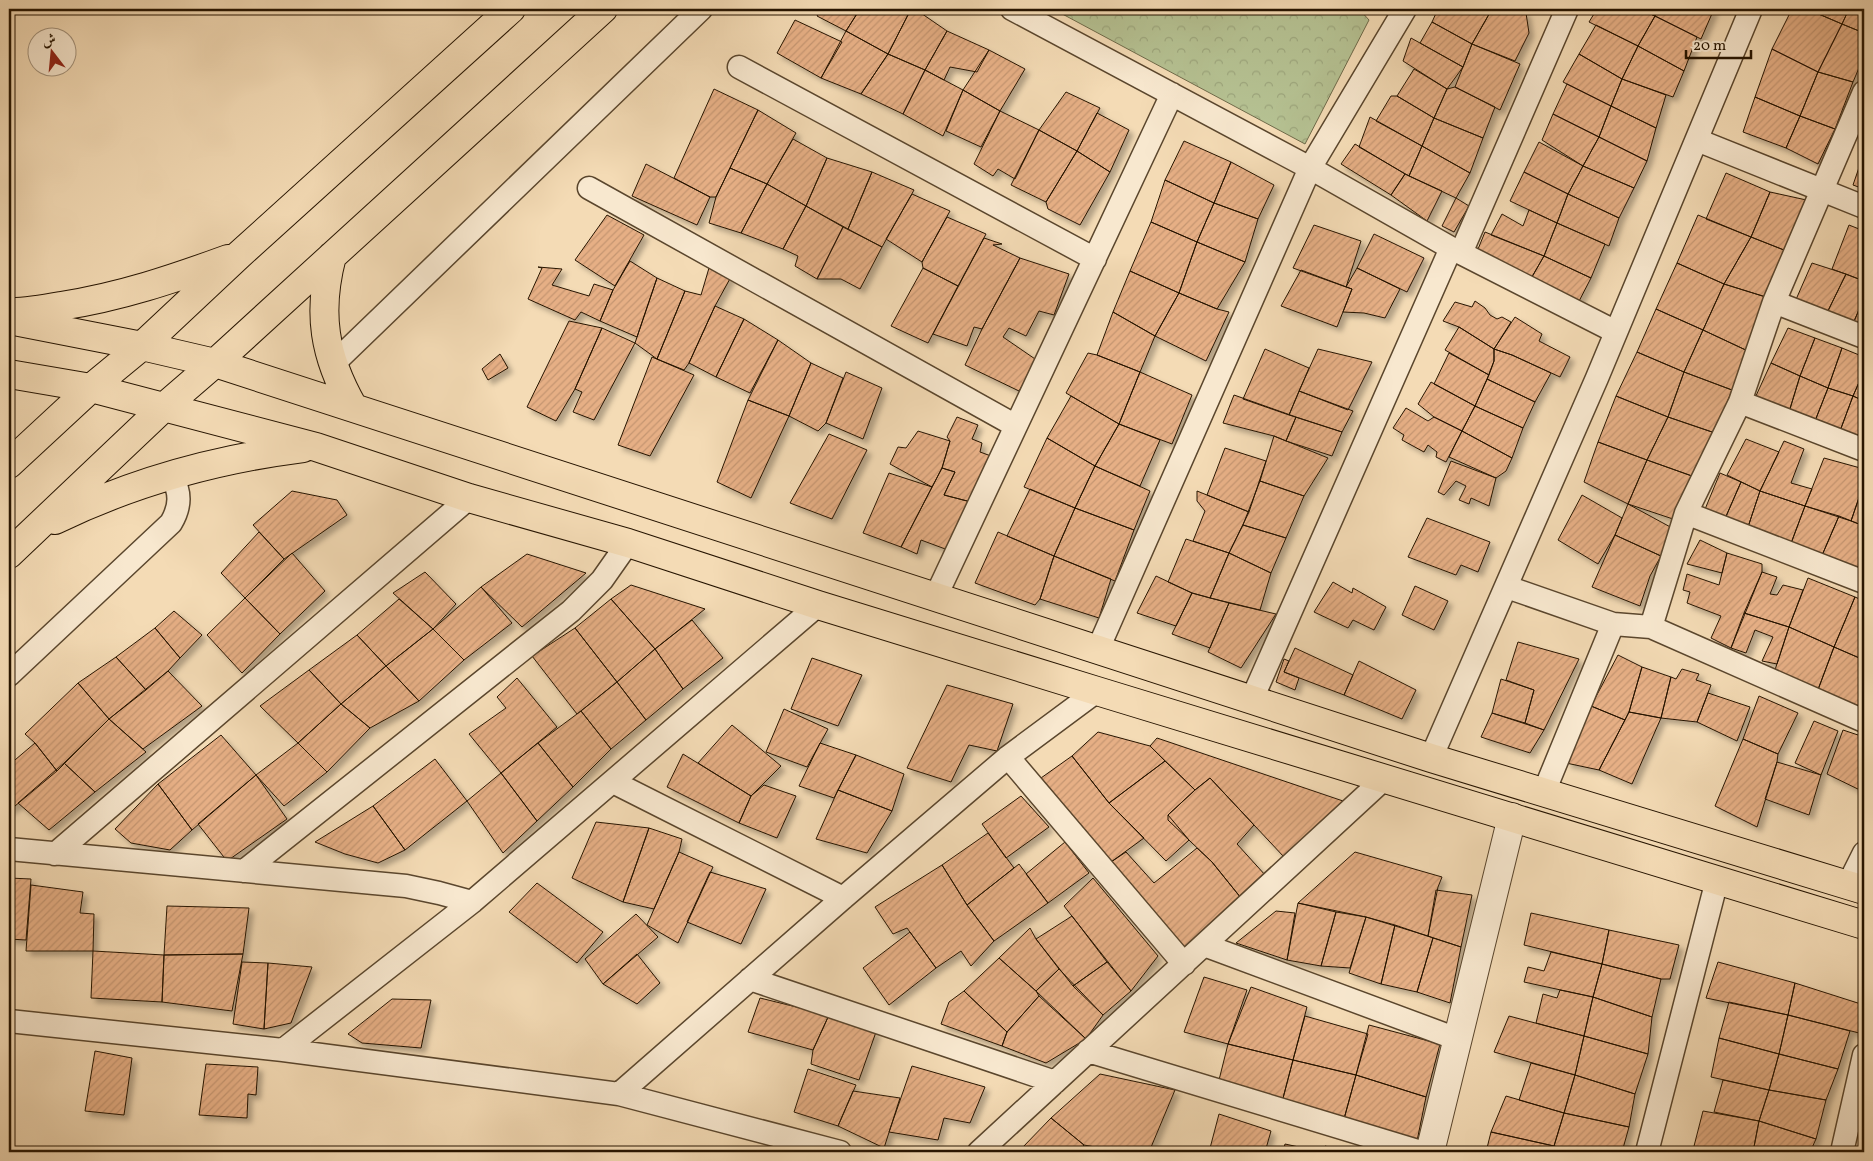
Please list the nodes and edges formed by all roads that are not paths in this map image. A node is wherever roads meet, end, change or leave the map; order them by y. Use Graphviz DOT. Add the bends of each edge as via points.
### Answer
graph roads {
  1 [pos="511,9"];
  2 [pos="603,9"];
  3 [pos="702,9"];
  4 [pos="1012,9"];
  5 [pos="1405,9"];
  6 [pos="1567,9"];
  7 [pos="1752,9"];
  8 [pos="739,67"];
  9 [pos="1864,92"];
  10 [pos="1172,94"];
  11 [pos="1697,140"];
  12 [pos="1310,168"];
  13 [pos="589,188"];
  14 [pos="1821,190"];
  15 [pos="1864,207"];
  16 [pos="1456,251"];
  17 [pos="239,255"];
  18 [pos="332,256"];
  19 [pos="1094,259"];
  20 [pos="1774,302"];
  21 [pos="9,312"];
  22 [pos="9,320"];
  23 [pos="1616,332"];
  24 [pos="1864,337"];
  25 [pos="142,346"];
  26 [pos="215,363"];
  27 [pos="332,365"];
  28 [pos="9,374"];
  29 [pos="90,388"];
  30 [pos="1740,402"];
  31 [pos="164,407"];
  32 [pos="353,407"];
  33 [pos="1016,426"];
  34 [pos="316,447"];
  35 [pos="1864,450"];
  36 [pos="9,464"];
  37 [pos="171,475"];
  38 [pos="469,498"];
  39 [pos="1686,513"];
  40 [pos="34,531"];
  41 [pos="628,543"];
  42 [pos="9,554"];
  43 [pos="1864,582"];
  44 [pos="1507,587"];
  45 [pos="936,596"];
  46 [pos="818,605"];
  47 [pos="1613,624"];
  48 [pos="1651,627"];
  49 [pos="1098,649"];
  50 [pos="9,676"];
  51 [pos="1097,691"];
  52 [pos="1252,699"];
  53 [pos="1864,721"];
  54 [pos="1008,757"];
  55 [pos="1431,758"];
  56 [pos="1385,778"];
  57 [pos="613,782"];
  58 [pos="1544,792"];
  59 [pos="1512,817"];
  60 [pos="9,849"];
  61 [pos="1864,853"];
  62 [pos="55,854"];
  63 [pos="244,871"];
  64 [pos="1717,880"];
  65 [pos="1856,887"];
  66 [pos="843,898"];
  67 [pos="472,902"];
  68 [pos="1864,925"];
  69 [pos="1204,945"];
  70 [pos="1184,964"];
  71 [pos="750,979"];
  72 [pos="9,1020"];
  73 [pos="1457,1039"];
  74 [pos="283,1050"];
  75 [pos="1088,1051"];
  76 [pos="1864,1055"];
  77 [pos="1055,1082"];
  78 [pos="619,1094"];
  79 [pos="840,1152"];
  80 [pos="979,1152"];
  81 [pos="1421,1152"];
  82 [pos="1430,1152"];
  83 [pos="1647,1152"];
  84 [pos="1842,1152"];
  1 -- 17 [label="main road"];
  2 -- 18 [label="main road"];
  3 -- 27 [label="street"];
  4 -- 10 [label="street"];
  5 -- 12 [label="street"];
  6 -- 16 [label="street"];
  7 -- 11 [label="street"];
  8 -- 19 [label="street"];
  9 -- 14 [label="street"];
  10 -- 12 [label="street"];
  10 -- 19 [label="street"];
  11 -- 14 [label="street"];
  11 -- 23 [label="street"];
  12 -- 16 [label="street"];
  12 -- 49 [label="street"];
  13 -- 33 [label="street"];
  14 -- 15 [label="street"];
  14 -- 20 [label="street"];
  16 -- 23 [label="street"];
  16 -- 52 [label="street"];
  17 -- 21 [label="main road" via="156,285 99,300"];
  17 -- 25 [label="main road"];
  18 -- 26 [label="main road"];
  18 -- 27 [label="main road" via="326,276 324,319"];
  19 -- 33 [label="street"];
  20 -- 24 [label="street"];
  20 -- 30 [label="street"];
  22 -- 25 [label="main road"];
  23 -- 44 [label="street"];
  25 -- 26 [label="main road"];
  25 -- 29 [label="main road"];
  26 -- 31 [label="main road"];
  26 -- 32 [label="main road"];
  27 -- 32 [label="main road"];
  28 -- 29 [label="main road"];
  29 -- 31 [label="main road"];
  29 -- 36 [label="main road"];
  30 -- 35 [label="street"];
  30 -- 39 [label="street"];
  31 -- 34 [label="main road"];
  31 -- 40 [label="main road"];
  32 -- 45 [label="main road"];
  33 -- 45 [label="street"];
  34 -- 37 [label="main road" via="218,462"];
  34 -- 38 [label="main road"];
  37 -- 40 [label="main road" via="78,509"];
  37 -- 50 [label="street" via="179,499 171,523"];
  38 -- 41 [label="main road"];
  38 -- 62 [label="street"];
  39 -- 43 [label="street"];
  39 -- 48 [label="street"];
  40 -- 42 [label="main road"];
  41 -- 46 [label="main road"];
  41 -- 63 [label="street" via="602,580 571,611"];
  44 -- 47 [label="street"];
  44 -- 55 [label="street"];
  45 -- 49 [label="main road"];
  46 -- 51 [label="main road"];
  46 -- 57 [label="street"];
  47 -- 48 [label="street"];
  47 -- 58 [label="street"];
  48 -- 53 [label="street"];
  49 -- 52 [label="main road"];
  51 -- 54 [label="street"];
  51 -- 56 [label="main road"];
  52 -- 55 [label="main road"];
  54 -- 66 [label="street"];
  54 -- 70 [label="street"];
  55 -- 58 [label="main road"];
  56 -- 59 [label="main road"];
  56 -- 69 [label="street"];
  57 -- 66 [label="street"];
  57 -- 67 [label="street"];
  58 -- 65 [label="main road"];
  59 -- 64 [label="main road"];
  59 -- 73 [label="street"];
  60 -- 62 [label="street"];
  61 -- 65 [label="street"];
  62 -- 63 [label="street"];
  63 -- 67 [label="street" via="406,886"];
  64 -- 68 [label="main road"];
  64 -- 83 [label="street"];
  66 -- 71 [label="street"];
  67 -- 74 [label="street"];
  69 -- 70 [label="street"];
  69 -- 73 [label="street"];
  70 -- 75 [label="street"];
  71 -- 77 [label="street"];
  71 -- 78 [label="street"];
  72 -- 74 [label="street"];
  73 -- 82 [label="street"];
  74 -- 78 [label="street"];
  75 -- 77 [label="street"];
  75 -- 81 [label="street"];
  76 -- 84 [label="street"];
  77 -- 80 [label="street"];
  78 -- 79 [label="street"];
}
